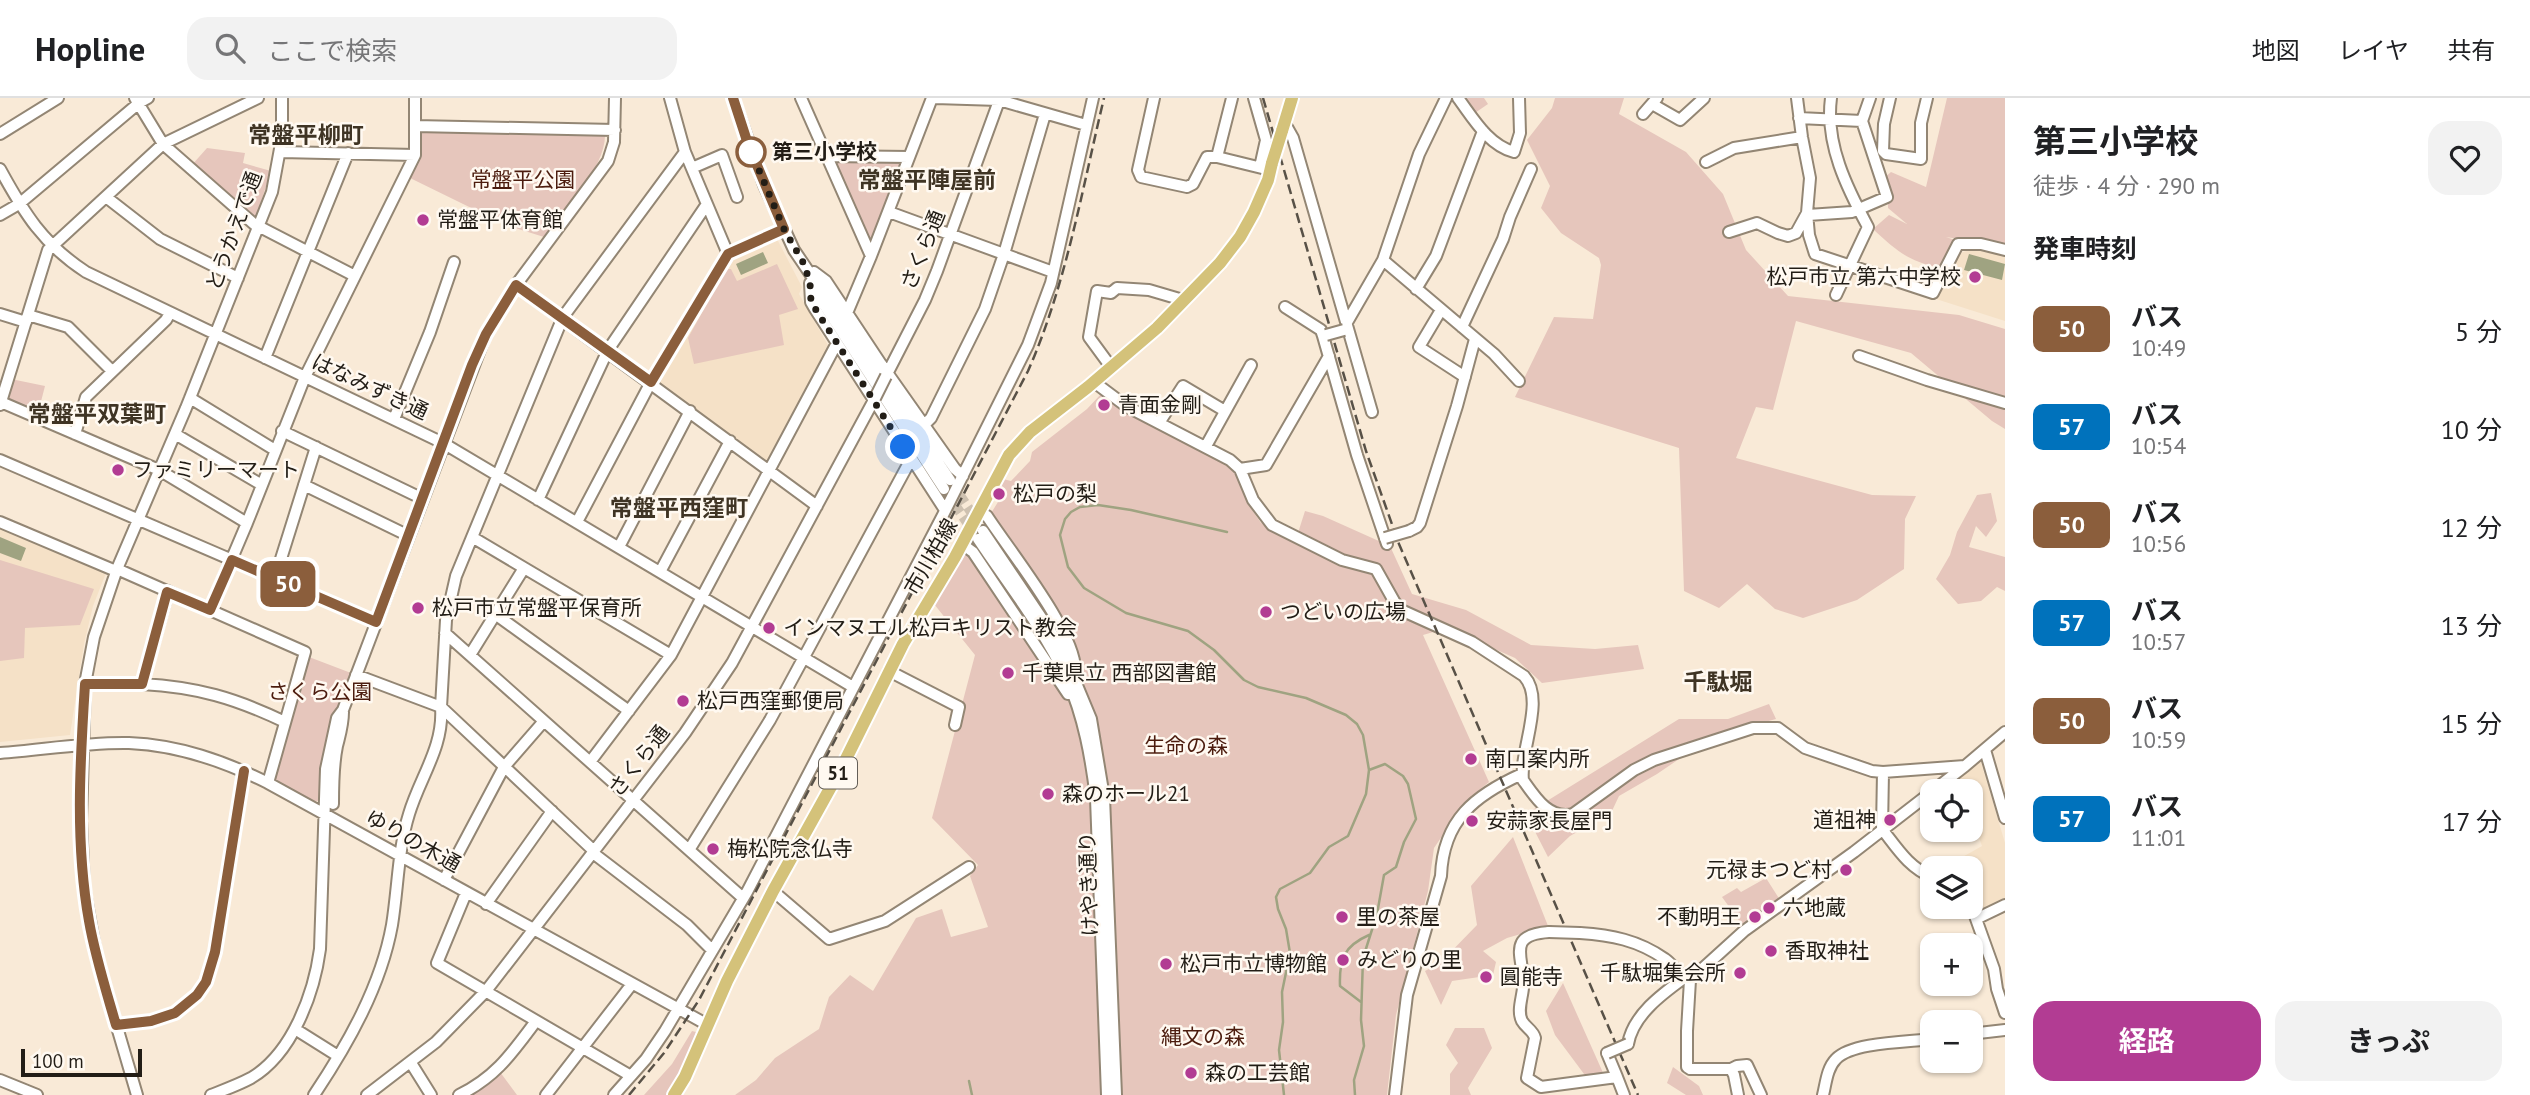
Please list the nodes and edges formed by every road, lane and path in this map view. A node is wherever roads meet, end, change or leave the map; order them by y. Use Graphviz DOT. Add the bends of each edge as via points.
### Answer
graph roads {
  1 [pos="58,98"];
  2 [pos="258,98"];
  3 [pos="282,98"];
  4 [pos="415,98"];
  5 [pos="615,98"];
  6 [pos="670,98"];
  7 [pos="733,98"];
  8 [pos="801,98"];
  9 [pos="934,98"];
  10 [pos="1093,98"];
  11 [pos="1154,98"];
  12 [pos="1232,98"];
  13 [pos="1254,98"];
  14 [pos="1292,98"];
  15 [pos="1446,98"];
  16 [pos="1458,98"];
  17 [pos="1519,98"];
  18 [pos="1704,98"];
  19 [pos="1797,98"];
  20 [pos="1831,98"];
  21 [pos="1870,98"];
  22 [pos="1889,98"];
  23 [pos="1927,98"];
  24 [pos="1000,99"];
  25 [pos="140,100"];
  26 [pos="1655,101"];
  27 [pos="1045,114"];
  28 [pos="1643,114"];
  29 [pos="1799,118"];
  30 [pos="1829,119"];
  31 [pos="1862,121"];
  32 [pos="1086,125"];
  33 [pos="415,126"];
  34 [pos="1283,127"];
  35 [pos="615,130"];
  36 [pos="1483,131"];
  37 [pos="0,134"];
  38 [pos="1802,136"];
  39 [pos="163,144"];
  40 [pos="281,152"];
  41 [pos="685,152"];
  42 [pos="348,153"];
  43 [pos="1886,154"];
  44 [pos="415,155"];
  45 [pos="826,156"];
  46 [pos="909,157"];
  47 [pos="1217,157"];
  48 [pos="1875,160"];
  49 [pos="1706,162"];
  50 [pos="1268,167"];
  51 [pos="692,168"];
  52 [pos="0,169"];
  53 [pos="1531,169"];
  54 [pos="106,197"];
  55 [pos="737,197"];
  56 [pos="19,204"];
  57 [pos="707,204"];
  58 [pos="1858,210"];
  59 [pos="889,212"];
  60 [pos="1807,214"];
  61 [pos="0,215"];
  62 [pos="258,228"];
  63 [pos="784,229"];
  64 [pos="1729,232"];
  65 [pos="951,235"];
  66 [pos="52,247"];
  67 [pos="2005,250"];
  68 [pos="309,253"];
  69 [pos="728,254"];
  70 [pos="1004,254"];
  71 [pos="871,256"];
  72 [pos="1383,260"];
  73 [pos="454,262"];
  74 [pos="804,264"];
  75 [pos="1850,267"];
  76 [pos="1053,272"];
  77 [pos="355,276"];
  78 [pos="238,278"];
  79 [pos="810,283"];
  80 [pos="516,285"];
  81 [pos="1416,289"];
  82 [pos="1836,295"];
  83 [pos="1183,300"];
  84 [pos="1285,307"];
  85 [pos="1441,310"];
  86 [pos="170,313"];
  87 [pos="847,313"];
  88 [pos="0,314"];
  89 [pos="562,317"];
  90 [pos="27,318"];
  91 [pos="1462,327"];
  92 [pos="1345,328"];
  93 [pos="215,334"];
  94 [pos="1324,335"];
  95 [pos="1475,338"];
  96 [pos="837,343"];
  97 [pos="608,351"];
  98 [pos="1329,356"];
  99 [pos="1859,356"];
  100 [pos="265,358"];
  101 [pos="1251,365"];
  102 [pos="1111,367"];
  103 [pos="112,371"];
  104 [pos="887,375"];
  105 [pos="305,377"];
  106 [pos="1465,377"];
  107 [pos="1519,381"];
  108 [pos="651,382"];
  109 [pos="1094,382"];
  110 [pos="190,398"];
  111 [pos="874,399"];
  112 [pos="2005,403"];
  113 [pos="0,404"];
  114 [pos="690,411"];
  115 [pos="1225,411"];
  116 [pos="1372,412"];
  117 [pos="394,419"];
  118 [pos="1159,423"];
  119 [pos="925,425"];
  120 [pos="282,431"];
  121 [pos="75,434"];
  122 [pos="175,434"];
  123 [pos="730,441"];
  124 [pos="443,443"];
  125 [pos="1206,446"];
  126 [pos="316,447"];
  127 [pos="275,450"];
  128 [pos="911,459"];
  129 [pos="0,460"];
  130 [pos="1240,468"];
  131 [pos="159,470"];
  132 [pos="769,471"];
  133 [pos="963,475"];
  134 [pos="497,476"];
  135 [pos="262,485"];
  136 [pos="304,485"];
  137 [pos="423,499"];
  138 [pos="538,500"];
  139 [pos="817,506"];
  140 [pos="945,510"];
  141 [pos="979,512"];
  142 [pos="138,519"];
  143 [pos="0,522"];
  144 [pos="577,522"];
  145 [pos="247,523"];
  146 [pos="981,535"];
  147 [pos="409,536"];
  148 [pos="472,537"];
  149 [pos="962,544"];
  150 [pos="619,547"];
  151 [pos="232,560"];
  152 [pos="524,568"];
  153 [pos="116,570"];
  154 [pos="660,572"];
  155 [pos="275,578"];
  156 [pos="167,592"];
  157 [pos="702,597"];
  158 [pos="210,610"];
  159 [pos="495,614"];
  160 [pos="376,622"];
  161 [pos="752,628"];
  162 [pos="445,633"];
  163 [pos="671,654"];
  164 [pos="470,655"];
  165 [pos="802,657"];
  166 [pos="889,671"];
  167 [pos="356,674"];
  168 [pos="1070,677"];
  169 [pos="85,684"];
  170 [pos="142,684"];
  171 [pos="853,687"];
  172 [pos="1075,701"];
  173 [pos="441,707"];
  174 [pos="343,710"];
  175 [pos="629,711"];
  176 [pos="544,721"];
  177 [pos="285,722"];
  178 [pos="955,725"];
  179 [pos="2005,733"];
  180 [pos="82,746"];
  181 [pos="1985,750"];
  182 [pos="0,753"];
  183 [pos="590,762"];
  184 [pos="1965,765"];
  185 [pos="504,767"];
  186 [pos="244,771"];
  187 [pos="1883,772"];
  188 [pos="1522,775"];
  189 [pos="268,783"];
  190 [pos="633,800"];
  191 [pos="333,804"];
  192 [pos="552,811"];
  193 [pos="324,814"];
  194 [pos="2005,818"];
  195 [pos="1882,829"];
  196 [pos="690,850"];
  197 [pos="594,852"];
  198 [pos="401,857"];
  199 [pos="969,867"];
  200 [pos="1920,872"];
  201 [pos="444,880"];
  202 [pos="773,891"];
  203 [pos="466,892"];
  204 [pos="743,898"];
  205 [pos="486,904"];
  206 [pos="2005,905"];
  207 [pos="1983,916"];
  208 [pos="1978,919"];
  209 [pos="534,930"];
  210 [pos="711,949"];
  211 [pos="1687,979"];
  212 [pos="632,984"];
  213 [pos="486,991"];
  214 [pos="677,1009"];
  215 [pos="2005,1013"];
  216 [pos="536,1021"];
  217 [pos="116,1025"];
  218 [pos="708,1025"];
  219 [pos="295,1029"];
  220 [pos="2005,1030"];
  221 [pos="1983,1033"];
  222 [pos="1920,1040"];
  223 [pos="583,1049"];
  224 [pos="338,1056"];
  225 [pos="411,1063"];
  226 [pos="1731,1069"];
  227 [pos="631,1076"];
  228 [pos="1617,1077"];
  229 [pos="0,1080"];
  230 [pos="37,1095"];
  231 [pos="137,1095"];
  232 [pos="211,1095"];
  233 [pos="314,1095"];
  234 [pos="367,1095"];
  235 [pos="431,1095"];
  236 [pos="459,1095"];
  237 [pos="546,1095"];
  238 [pos="614,1095"];
  239 [pos="674,1095"];
  240 [pos="1107,1095"];
  241 [pos="1116,1095"];
  242 [pos="1395,1095"];
  243 [pos="1624,1095"];
  244 [pos="1738,1095"];
  245 [pos="1761,1095"];
  246 [pos="1823,1095"];
  1 -- 37 [label="street"];
  2 -- 39 [label="street"];
  3 -- 40 [label="street, とうかえで通"];
  4 -- 33 [label="street"];
  5 -- 35 [label="street"];
  6 -- 41 [label="street"];
  7 -- 63 [label="street"];
  8 -- 45 [label="street"];
  9 -- 24 [label="street"];
  9 -- 46 [label="street"];
  10 -- 32 [label="street"];
  11 -- 47 [label="street" via="1138,170 1141,177 1187,187 1206,158"];
  12 -- 47 [label="street"];
  13 -- 50 [label="street"];
  14 -- 34 [label="main road, 市川柏線 / 51"];
  15 -- 72 [label="street" via="1419,154"];
  16 -- 36 [label="street"];
  17 -- 36 [label="street" via="1520,133 1514,152"];
  18 -- 26 [label="street" via="1680,120"];
  19 -- 29 [label="street"];
  20 -- 30 [label="street"];
  21 -- 31 [label="street"];
  22 -- 43 [label="street" via="1884,124"];
  23 -- 43 [label="street" via="1921,123 1921,159"];
  24 -- 27 [label="street"];
  24 -- 65 [label="street, さくら通"];
  25 -- 39 [label="street"];
  25 -- 56 [label="street"];
  26 -- 28 [label="street"];
  27 -- 32 [label="street"];
  27 -- 70 [label="street"];
  29 -- 30 [label="street"];
  29 -- 38 [label="street"];
  30 -- 31 [label="street"];
  30 -- 58 [label="street" via="1843,180"];
  31 -- 48 [label="street"];
  32 -- 76 [label="street"];
  33 -- 35 [label="street"];
  33 -- 44 [label="street"];
  34 -- 50 [label="main road, 市川柏線 / 51, bridge"];
  34 -- 92 [label="street" via="1293,138"];
  35 -- 80 [label="street" via="601,173"];
  36 -- 81 [label="street" via="1436,256"];
  38 -- 49 [label="street" via="1734,148"];
  38 -- 60 [label="street" via="1811,178"];
  39 -- 54 [label="street"];
  39 -- 62 [label="street"];
  40 -- 42 [label="street"];
  40 -- 62 [label="street, とうかえで通"];
  41 -- 51 [label="street"];
  41 -- 89 [label="street"];
  42 -- 44 [label="street"];
  42 -- 68 [label="street"];
  43 -- 48 [label="street"];
  44 -- 77 [label="street"];
  45 -- 46 [label="street"];
  45 -- 71 [label="street"];
  46 -- 59 [label="street"];
  47 -- 50 [label="street"];
  48 -- 58 [label="street" via="1887,197"];
  50 -- 83 [label="main road, 市川柏線 / 51" via="1254,212 1231,250"];
  51 -- 55 [label="street" via="722,155"];
  51 -- 57 [label="street"];
  52 -- 56 [label="street, はなみずき通"];
  53 -- 91 [label="street"];
  54 -- 66 [label="street"];
  54 -- 78 [label="street" via="160,239"];
  56 -- 61 [label="street"];
  56 -- 66 [label="street, はなみずき通"];
  57 -- 69 [label="street"];
  57 -- 97 [label="street"];
  58 -- 60 [label="street"];
  58 -- 75 [label="street" via="1868,227"];
  59 -- 65 [label="street"];
  59 -- 71 [label="street"];
  60 -- 64 [label="street" via="1796,233 1788,236 1757,223"];
  60 -- 75 [label="street" via="1815,254"];
  62 -- 68 [label="street"];
  62 -- 78 [label="street, とうかえで通"];
  63 -- 69 [label="street"];
  63 -- 74 [label="street"];
  65 -- 70 [label="street"];
  65 -- 104 [label="street, さくら通"];
  66 -- 86 [label="street, はなみずき通" via="86,272"];
  66 -- 90 [label="street"];
  67 -- 75 [label="street" via="1958,244 1933,293"];
  68 -- 77 [label="street"];
  68 -- 100 [label="street"];
  69 -- 108 [label="street"];
  70 -- 76 [label="street"];
  70 -- 119 [label="street" via="980,321"];
  71 -- 87 [label="street"];
  72 -- 81 [label="street"];
  72 -- 92 [label="street"];
  73 -- 117 [label="street"];
  74 -- 79 [label="street"];
  74 -- 79 [label="street" via="947,485"];
  74 -- 87 [label="street" via="825,281"];
  75 -- 82 [label="street"];
  76 -- 133 [label="street" via="1035,327"];
  77 -- 105 [label="street"];
  78 -- 93 [label="street, とうかえで通"];
  79 -- 96 [label="street" via="811,302"];
  80 -- 89 [label="street"];
  80 -- 124 [label="street" via="486,334"];
  81 -- 85 [label="street"];
  83 -- 102 [label="main road, 市川柏線 / 51"];
  83 -- 102 [label="street" via="1149,290 1097,291 1089,337"];
  84 -- 94 [label="street"];
  85 -- 91 [label="street"];
  85 -- 106 [label="street" via="1419,347"];
  86 -- 93 [label="street, はなみずき通"];
  86 -- 103 [label="street"];
  87 -- 104 [label="street"];
  88 -- 90 [label="street"];
  89 -- 97 [label="street"];
  89 -- 134 [label="street"];
  90 -- 103 [label="street" via="68,327"];
  90 -- 113 [label="street"];
  91 -- 95 [label="street"];
  92 -- 94 [label="street, bridge"];
  92 -- 116 [label="street"];
  93 -- 100 [label="street, はなみずき通"];
  93 -- 110 [label="street, とうかえで通"];
  94 -- 98 [label="street"];
  95 -- 106 [label="street"];
  95 -- 107 [label="street"];
  96 -- 111 [label="street"];
  96 -- 132 [label="street"];
  97 -- 108 [label="street"];
  97 -- 138 [label="street"];
  98 -- 106 [label="street, bridge" via="1386,541 1420,523"];
  98 -- 130 [label="street" via="1266,465"];
  99 -- 112 [label="street"];
  100 -- 105 [label="street, はなみずき通"];
  101 -- 115 [label="street"];
  102 -- 109 [label="main road, 市川柏線 / 51"];
  103 -- 121 [label="street" via="86,397"];
  104 -- 111 [label="street, さくら通, bridge"];
  104 -- 119 [label="street"];
  105 -- 117 [label="street, はなみずき通"];
  105 -- 120 [label="street"];
  108 -- 114 [label="street"];
  108 -- 144 [label="street"];
  109 -- 118 [label="street"];
  109 -- 141 [label="main road, 市川柏線 / 51" via="1018,443"];
  110 -- 122 [label="street, とうかえで通"];
  110 -- 127 [label="street"];
  111 -- 128 [label="street"];
  111 -- 139 [label="street, さくら通"];
  113 -- 121 [label="street"];
  114 -- 123 [label="street"];
  114 -- 150 [label="street"];
  115 -- 118 [label="street" via="1183,386"];
  115 -- 125 [label="street"];
  117 -- 124 [label="street, はなみずき通"];
  118 -- 125 [label="street"];
  119 -- 133 [label="street"];
  120 -- 126 [label="street"];
  120 -- 127 [label="street"];
  121 -- 131 [label="street"];
  122 -- 131 [label="street, とうかえで通"];
  122 -- 135 [label="street"];
  123 -- 132 [label="street"];
  123 -- 154 [label="street"];
  124 -- 134 [label="street, はなみずき通"];
  124 -- 137 [label="street"];
  125 -- 130 [label="street"];
  126 -- 136 [label="street"];
  126 -- 137 [label="street"];
  127 -- 135 [label="street"];
  128 -- 140 [label="street"];
  128 -- 165 [label="street"];
  129 -- 142 [label="street"];
  130 -- 188 [label="street" via="1253,500 1272,525 1342,560 1376,569 1401,610 1472,642 1528,680 1533,699"];
  131 -- 142 [label="street, とうかえで通"];
  131 -- 145 [label="street"];
  132 -- 139 [label="street"];
  132 -- 157 [label="street"];
  133 -- 140 [label="street"];
  134 -- 138 [label="street, はなみずき通"];
  134 -- 148 [label="street"];
  135 -- 145 [label="street"];
  136 -- 147 [label="street"];
  136 -- 155 [label="street"];
  137 -- 147 [label="street"];
  138 -- 144 [label="street, はなみずき通"];
  139 -- 161 [label="street, さくら通"];
  140 -- 171 [label="street"];
  141 -- 149 [label="main road, 市川柏線 / 51"];
  141 -- 168 [label="street" via="987,516 1059,624 1073,652"];
  142 -- 151 [label="street"];
  142 -- 153 [label="street, とうかえで通"];
  143 -- 153 [label="street"];
  144 -- 150 [label="street, はなみずき通"];
  145 -- 151 [label="street"];
  146 -- 168 [label="street" via="1061,647"];
  147 -- 160 [label="street"];
  148 -- 152 [label="street"];
  148 -- 162 [label="street" via="450,598"];
  149 -- 166 [label="main road, 市川柏線 / 51"];
  149 -- 172 [label="street" via="973,552"];
  150 -- 154 [label="street, はなみずき通"];
  151 -- 155 [label="street"];
  151 -- 158 [label="street"];
  152 -- 159 [label="street"];
  152 -- 163 [label="street"];
  153 -- 156 [label="street"];
  153 -- 169 [label="street, とうかえで通" via="94,637"];
  154 -- 157 [label="street, はなみずき通"];
  155 -- 160 [label="street"];
  156 -- 158 [label="street"];
  156 -- 170 [label="street"];
  157 -- 161 [label="street, はなみずき通"];
  157 -- 163 [label="street"];
  158 -- 177 [label="street" via="305,652"];
  159 -- 164 [label="street"];
  159 -- 175 [label="street"];
  160 -- 167 [label="street"];
  161 -- 165 [label="street, はなみずき通"];
  161 -- 190 [label="street, さくら通" via="710,698"];
  162 -- 164 [label="street"];
  162 -- 173 [label="street"];
  163 -- 175 [label="street"];
  164 -- 176 [label="street"];
  165 -- 171 [label="street, はなみずき通"];
  165 -- 196 [label="street"];
  166 -- 178 [label="street" via="959,707"];
  166 -- 202 [label="main road, 市川柏線 / 51"];
  167 -- 173 [label="street"];
  167 -- 174 [label="street"];
  168 -- 172 [label="street, けやき通り"];
  168 -- 241 [label="street, けやき通り" via="1091,719 1104,797"];
  169 -- 170 [label="street"];
  169 -- 180 [label="street, とうかえで通"];
  170 -- 177 [label="street" via="219,695"];
  171 -- 204 [label="street"];
  172 -- 240 [label="street, けやき通り" via="1096,798"];
  173 -- 185 [label="street"];
  173 -- 198 [label="street" via="437,747 408,816"];
  174 -- 191 [label="street"];
  174 -- 193 [label="street" via="337,718 326,769"];
  175 -- 183 [label="street"];
  176 -- 183 [label="street"];
  176 -- 185 [label="street"];
  177 -- 189 [label="street"];
  179 -- 181 [label="street"];
  180 -- 182 [label="street, ゆりの木通"];
  180 -- 186 [label="street, ゆりの木通" via="127,743 163,747"];
  180 -- 217 [label="street, とうかえで通" via="84,887 97,959"];
  181 -- 184 [label="street"];
  181 -- 194 [label="street"];
  183 -- 190 [label="street"];
  184 -- 187 [label="street"];
  184 -- 195 [label="street"];
  185 -- 192 [label="street"];
  185 -- 201 [label="street"];
  186 -- 189 [label="street, ゆりの木通"];
  186 -- 217 [label="street" via="215,952 206,982 175,1013"];
  187 -- 188 [label="street" via="1805,748 1770,727 1654,760 1564,816 1549,811 1536,799"];
  187 -- 195 [label="street"];
  188 -- 242 [label="street" via="1470,804 1447,842 1407,995"];
  189 -- 193 [label="street, ゆりの木通"];
  190 -- 196 [label="street"];
  190 -- 197 [label="street, さくら通"];
  192 -- 197 [label="street"];
  192 -- 205 [label="street"];
  193 -- 198 [label="street, ゆりの木通"];
  193 -- 219 [label="street" via="316,977"];
  195 -- 200 [label="street"];
  195 -- 211 [label="street"];
  196 -- 204 [label="street"];
  197 -- 209 [label="street, さくら通"];
  197 -- 210 [label="street"];
  198 -- 201 [label="street, ゆりの木通"];
  198 -- 224 [label="street" via="381,964 361,1016"];
  199 -- 202 [label="street" via="885,921 829,939"];
  201 -- 203 [label="street, ゆりの木通"];
  202 -- 218 [label="main road, 市川柏線 / 51"];
  203 -- 205 [label="street, ゆりの木通"];
  203 -- 213 [label="street" via="437,963"];
  204 -- 210 [label="street"];
  205 -- 209 [label="street, ゆりの木通"];
  206 -- 207 [label="street"];
  208 -- 215 [label="street"];
  209 -- 212 [label="street, ゆりの木通"];
  209 -- 213 [label="street, さくら通"];
  210 -- 214 [label="street"];
  211 -- 226 [label="street" via="1687,1067"];
  211 -- 228 [label="street, bridge" via="1656,998 1634,1027 1628,1044 1607,1053"];
  211 -- 228 [label="street, bridge" via="1667,959 1623,937 1549,932 1527,938 1518,953 1523,986 1520,1012 1535,1038 1527,1078 1541,1087"];
  212 -- 214 [label="street, ゆりの木通"];
  212 -- 223 [label="street"];
  213 -- 216 [label="street"];
  213 -- 225 [label="street, さくら通"];
  214 -- 218 [label="street, ゆりの木通"];
  214 -- 227 [label="street"];
  216 -- 223 [label="street"];
  216 -- 236 [label="street" via="503,1065"];
  217 -- 231 [label="street, とうかえで通"];
  218 -- 239 [label="main road, 市川柏線 / 51"];
  219 -- 224 [label="street"];
  219 -- 232 [label="street" via="252,1078"];
  220 -- 221 [label="street"];
  222 -- 246 [label="street" via="1850,1050 1831,1067"];
  223 -- 227 [label="street"];
  223 -- 237 [label="street"];
  224 -- 233 [label="street"];
  225 -- 234 [label="street, さくら通"];
  225 -- 235 [label="street"];
  226 -- 244 [label="street"];
  226 -- 245 [label="street" via="1747,1065"];
  227 -- 238 [label="street"];
  228 -- 243 [label="street"];
  229 -- 230 [label="street"];
}
